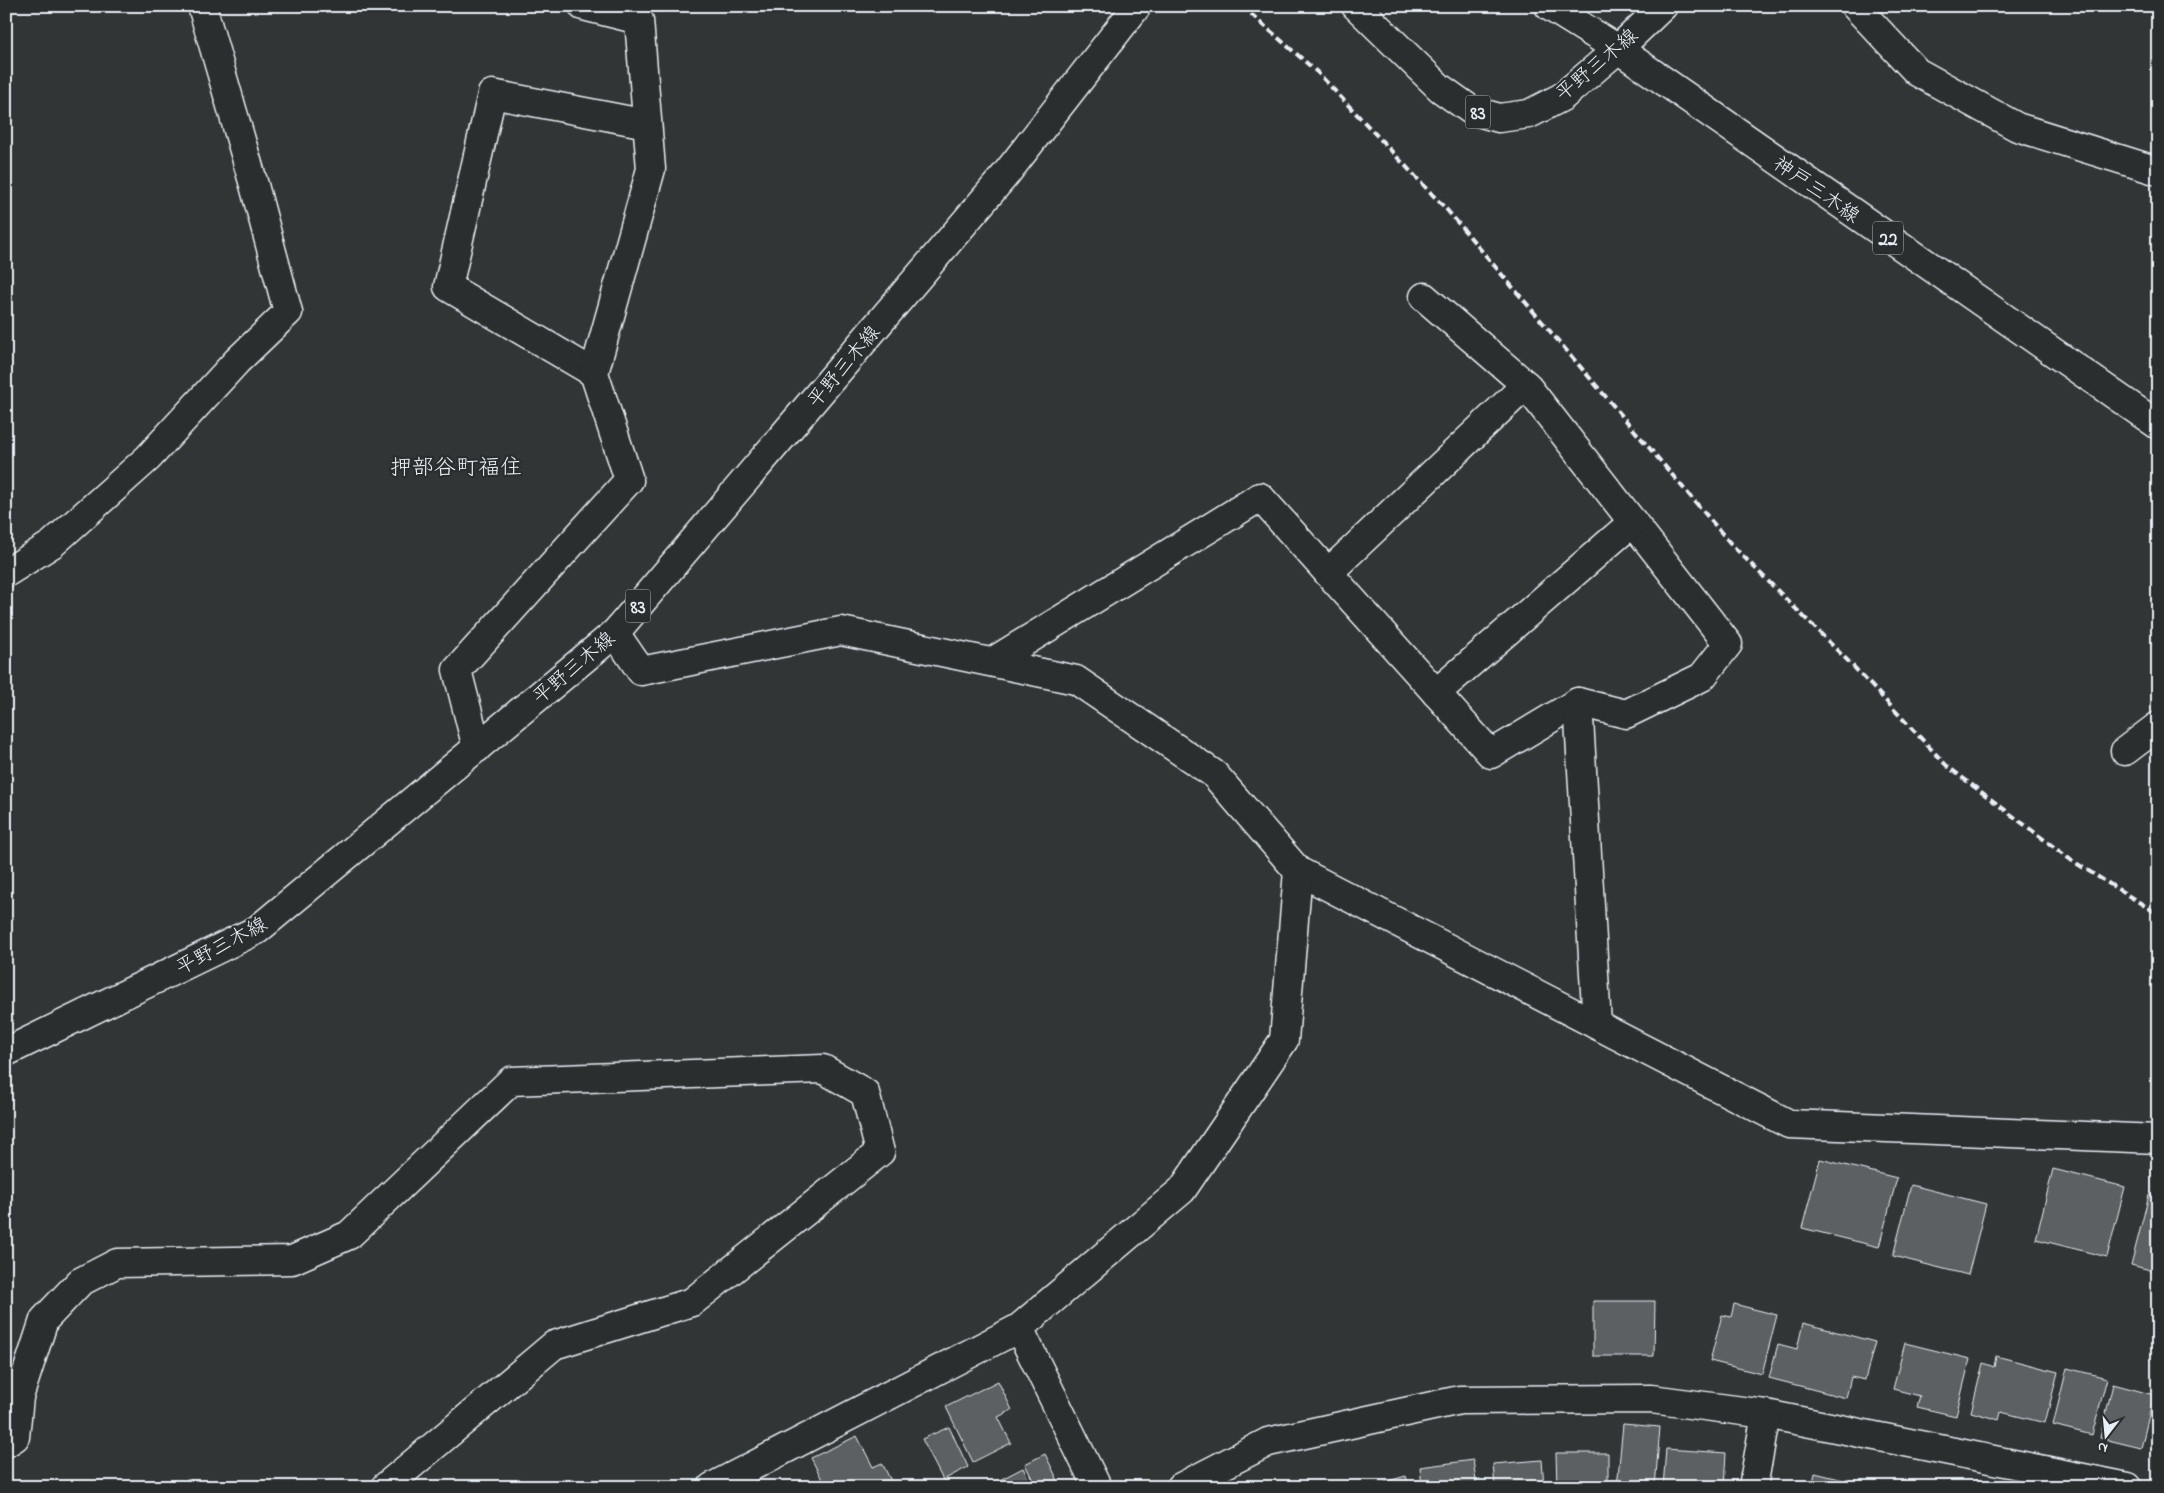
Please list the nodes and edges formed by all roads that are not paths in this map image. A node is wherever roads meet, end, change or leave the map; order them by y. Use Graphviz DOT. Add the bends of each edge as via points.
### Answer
graph roads {
  1 [pos="202,6"];
  2 [pos="583,6"];
  3 [pos="1137,6"];
  4 [pos="1356,6"];
  5 [pos="1549,6"];
  6 [pos="1663,6"];
  7 [pos="1855,6"];
  8 [pos="1618,49"];
  9 [pos="647,124"];
  10 [pos="2158,171"];
  11 [pos="1424,297"];
  12 [pos="594,373"];
  13 [pos="1526,385"];
  14 [pos="2158,425"];
  15 [pos="1633,522"];
  16 [pos="6,573"];
  17 [pos="1328,573"];
  18 [pos="615,633"];
  19 [pos="992,662"];
  20 [pos="1436,693"];
  21 [pos="1578,702"];
  22 [pos="2158,726"];
  23 [pos="477,748"];
  24 [pos="2126,751"];
  25 [pos="1298,871"];
  26 [pos="1597,1025"];
  27 [pos="6,1052"];
  28 [pos="2158,1140"];
  29 [pos="1019,1328"];
  30 [pos="1766,1414"];
  31 [pos="6,1443"];
  32 [pos="385,1487"];
  33 [pos="712,1487"];
  34 [pos="1097,1487"];
  35 [pos="1181,1487"];
  36 [pos="1753,1487"];
  37 [pos="2128,1487"];
  1 -- 16 [label="street" via="288,312 237,361 148,458 52,544"];
  2 -- 9 [label="street" via="639,20"];
  3 -- 18 [label="street, 平野三木線 / 83" via="1006,174"];
  4 -- 8 [label="street, 平野三木線 / 83" via="1440,88 1471,110 1498,118 1529,114 1562,97"];
  5 -- 8 [label="street, 神戸三木線 / 22"];
  6 -- 8 [label="street, 平野三木線 / 83"];
  7 -- 10 [label="street" via="1917,72 2017,127"];
  8 -- 14 [label="street, 神戸三木線 / 22"];
  9 -- 12 [label="street" via="651,170"];
  9 -- 12 [label="street" via="492,94 448,287"];
  11 -- 13 [label="street"];
  12 -- 23 [label="street" via="629,480 457,670"];
  13 -- 15 [label="street"];
  13 -- 17 [label="street"];
  15 -- 20 [label="street"];
  15 -- 21 [label="street" via="1728,644 1702,677 1626,714"];
  17 -- 19 [label="street" via="1260,497"];
  17 -- 20 [label="street"];
  18 -- 19 [label="street" via="641,671 841,631"];
  18 -- 23 [label="street, 平野三木線 / 83"];
  19 -- 25 [label="street" via="1076,680 1214,774"];
  20 -- 21 [label="street" via="1491,754"];
  21 -- 26 [label="street"];
  22 -- 24 [label="street"];
  23 -- 27 [label="street, 平野三木線 / 83" via="257,930"];
  25 -- 26 [label="street"];
  25 -- 29 [label="street" via="1284,1040 1182,1190"];
  26 -- 28 [label="street" via="1789,1124"];
  29 -- 33 [label="street"];
  29 -- 34 [label="street"];
  30 -- 35 [label="street" via="1651,1399 1460,1400 1268,1442"];
  30 -- 36 [label="street"];
  30 -- 37 [label="street"];
  31 -- 32 [label="street" via="15,1437 19,1397 44,1320 80,1282 117,1263 292,1260 349,1235 511,1081 823,1069 865,1093 880,1152 692,1302 554,1345"];
}
